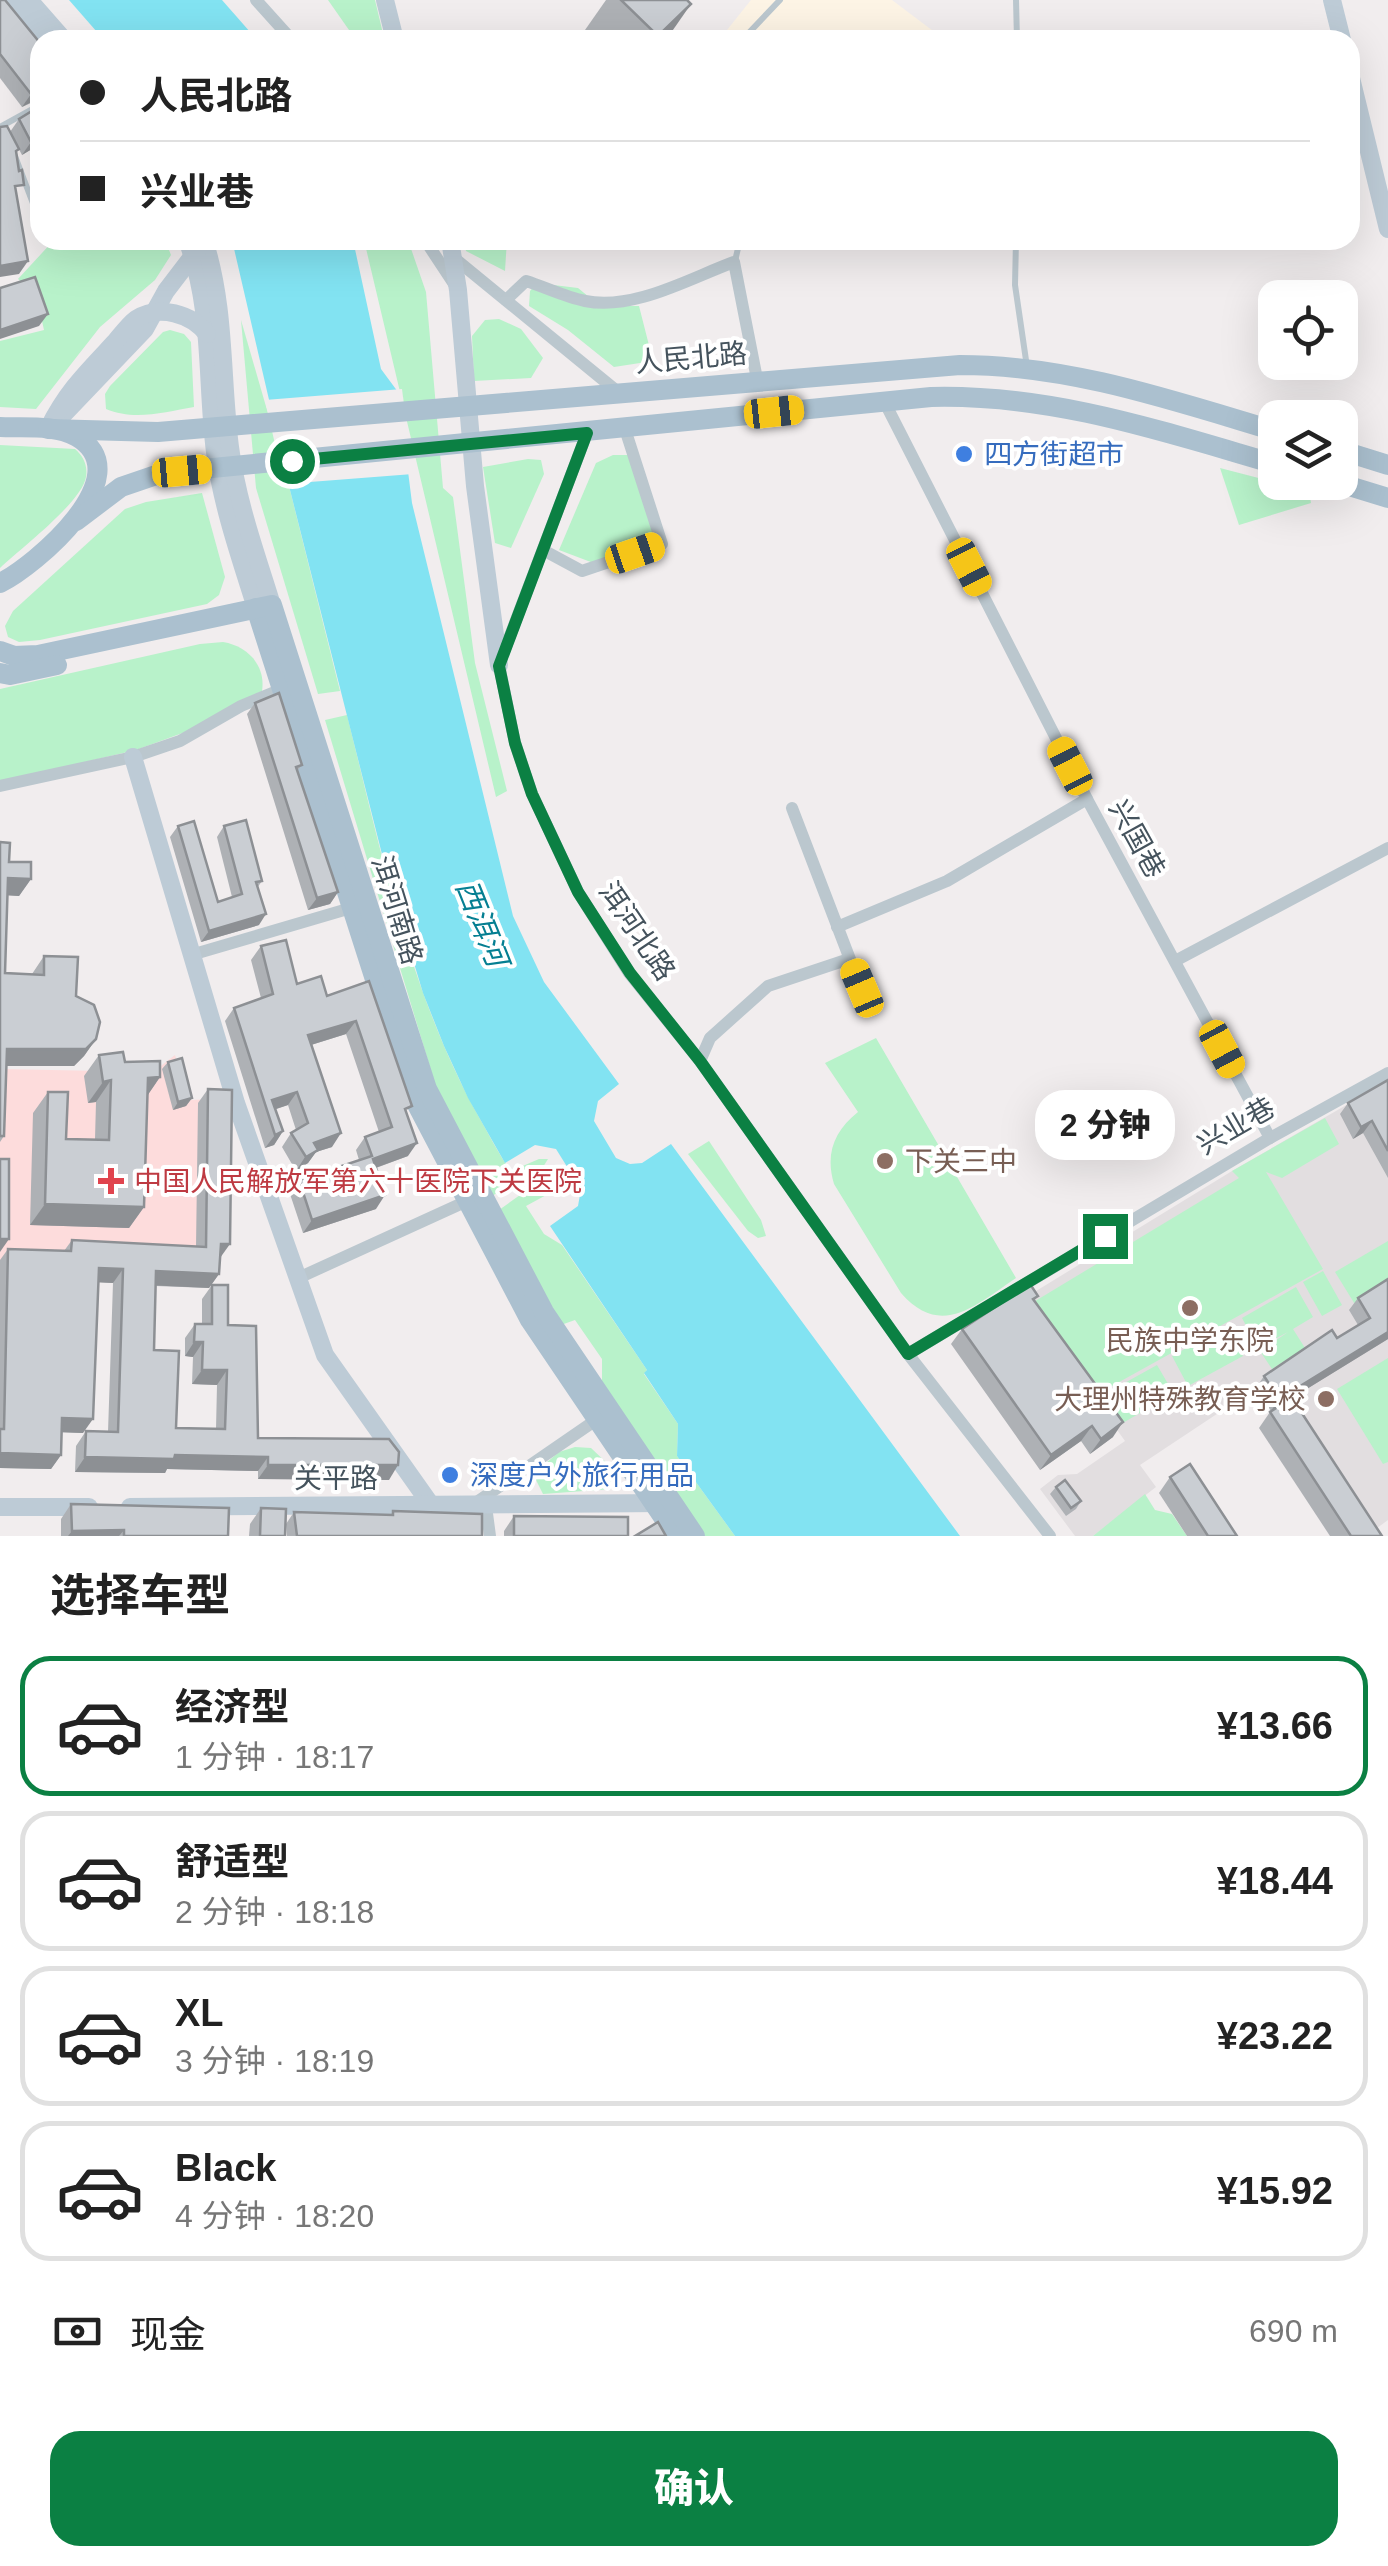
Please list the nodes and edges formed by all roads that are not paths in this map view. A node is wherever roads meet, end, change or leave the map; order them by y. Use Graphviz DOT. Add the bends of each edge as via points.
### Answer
graph roads {
  1 [pos="8,0"];
  2 [pos="29,0"];
  3 [pos="256,0"];
  4 [pos="384,0"];
  5 [pos="780,0"];
  6 [pos="1016,0"];
  7 [pos="1332,0"];
  8 [pos="34,30"];
  9 [pos="55,30"];
  10 [pos="283,30"];
  11 [pos="392,30"];
  12 [pos="752,30"];
  13 [pos="1017,30"];
  14 [pos="1340,30"];
  15 [pos="30,110"];
  16 [pos="1360,115"];
  17 [pos="0,127"];
  18 [pos="10,144"];
  19 [pos="30,196"];
  20 [pos="1388,229"];
  21 [pos="193,250"];
  22 [pos="198,250"];
  23 [pos="199,250"];
  24 [pos="432,250"];
  25 [pos="452,250"];
  26 [pos="453,250"];
  27 [pos="737,250"];
  28 [pos="1016,250"];
  29 [pos="734,262"];
  30 [pos="458,290"];
  31 [pos="506,300"];
  32 [pos="151,314"];
  33 [pos="206,332"];
  34 [pos="224,354"];
  35 [pos="1027,368"];
  36 [pos="757,380"];
  37 [pos="618,392"];
  38 [pos="884,401"];
  39 [pos="1258,426"];
  40 [pos="0,427"];
  41 [pos="625,428"];
  42 [pos="48,429"];
  43 [pos="587,433"];
  44 [pos="1358,455"];
  45 [pos="1258,459"];
  46 [pos="1388,464"];
  47 [pos="1358,489"];
  48 [pos="1388,498"];
  49 [pos="76,521"];
  50 [pos="542,550"];
  51 [pos="6,583"];
  52 [pos="0,602"];
  53 [pos="266,613"];
  54 [pos="0,651"];
  55 [pos="499,666"];
  56 [pos="3,675"];
  57 [pos="282,689"];
  58 [pos="133,758"];
  59 [pos="0,786"];
  60 [pos="1087,799"];
  61 [pos="792,808"];
  62 [pos="1388,848"];
  63 [pos="352,908"];
  64 [pos="837,927"];
  65 [pos="191,955"];
  66 [pos="849,959"];
  67 [pos="1175,960"];
  68 [pos="862,988"];
  69 [pos="700,1061"];
  70 [pos="1388,1073"];
  71 [pos="1270,1138"];
  72 [pos="467,1200"];
  73 [pos="296,1279"];
  74 [pos="908,1354"];
  75 [pos="596,1420"];
  76 [pos="663,1503"];
  77 [pos="432,1504"];
  78 [pos="479,1506"];
  79 [pos="0,1508"];
  80 [pos="490,1536"];
  81 [pos="676,1536"];
  82 [pos="695,1536"];
  83 [pos="1050,1536"];
  1 -- 8 [label="street"];
  2 -- 9 [label="street"];
  3 -- 10 [label="street"];
  4 -- 11 [label="street"];
  5 -- 12 [label="lane"];
  6 -- 13 [label="lane"];
  7 -- 14 [label="street"];
  15 -- 17 [label="lane"];
  16 -- 20 [label="street"];
  18 -- 19 [label="lane"];
  21 -- 32 [label="street"];
  22 -- 33 [label="street, 洱河南路"];
  23 -- 34 [label="street, 洱河南路" via="219,300"];
  24 -- 30 [label="street"];
  25 -- 30 [label="street, 洱河北路"];
  26 -- 31 [label="street"];
  27 -- 29 [label="lane"];
  28 -- 35 [label="lane"];
  29 -- 31 [label="street" via="616,302 587,302 526,281"];
  29 -- 36 [label="street"];
  30 -- 55 [label="street, 洱河北路"];
  31 -- 37 [label="street"];
  32 -- 33 [label="street" via="185,316"];
  32 -- 42 [label="street" via="137,319 65,395"];
  33 -- 34 [label="street"];
  33 -- 53 [label="street, 洱河南路" via="218,470 228,516"];
  34 -- 53 [label="street, 洱河南路" via="235,478"];
  35 -- 36 [label="main road, 人民北路" via="930,366"];
  35 -- 39 [label="main road, 人民北路" via="1133,389"];
  36 -- 37 [label="main road, 人民北路"];
  37 -- 42 [label="main road, 人民北路" via="186,430"];
  38 -- 41 [label="main road"];
  38 -- 45 [label="main road" via="974,397 1044,403"];
  38 -- 60 [label="street, 兴国巷"];
  40 -- 42 [label="main road, 人民北路"];
  41 -- 43 [label="main road"];
  41 -- 50 [label="street" via="662,544 582,571"];
  42 -- 49 [label="main road" via="79,438 93,458 92,494"];
  43 -- 49 [label="main road" via="162,473 121,486"];
  43 -- 50 [label="street"];
  44 -- 46 [label="main road"];
  47 -- 48 [label="main road"];
  49 -- 51 [label="main road"];
  50 -- 55 [label="street"];
  51 -- 52 [label="main road"];
  53 -- 54 [label="main road" via="44,654"];
  53 -- 56 [label="main road"];
  53 -- 57 [label="main road, 洱河南路"];
  53 -- 76 [label="main road, 洱河南路" via="427,1088 544,1312"];
  55 -- 69 [label="street, 洱河北路" via="515,743 553,846 630,973"];
  57 -- 58 [label="street"];
  57 -- 63 [label="main road, 洱河南路"];
  58 -- 59 [label="street"];
  58 -- 65 [label="street"];
  60 -- 64 [label="street" via="946,881"];
  60 -- 67 [label="street, 兴国巷"];
  61 -- 64 [label="street"];
  62 -- 67 [label="street"];
  63 -- 65 [label="street"];
  63 -- 72 [label="main road, 洱河南路" via="412,1095"];
  64 -- 66 [label="street"];
  65 -- 73 [label="street"];
  66 -- 68 [label="street"];
  66 -- 69 [label="street" via="768,986 710,1038"];
  67 -- 71 [label="street, 兴国巷"];
  69 -- 74 [label="street, 洱河北路"];
  70 -- 71 [label="street, 兴业巷"];
  71 -- 74 [label="street, 兴业巷"];
  72 -- 73 [label="street"];
  72 -- 75 [label="main road, 洱河南路" via="530,1320"];
  73 -- 77 [label="street" via="326,1355"];
  74 -- 83 [label="street, 洱河北路"];
  75 -- 76 [label="main road, 洱河南路"];
  75 -- 78 [label="street"];
  76 -- 78 [label="street, 关平路"];
  76 -- 81 [label="main road, 洱河南路"];
  76 -- 82 [label="main road, 洱河南路"];
  77 -- 78 [label="street, 关平路"];
  77 -- 79 [label="street, 关平路"];
  78 -- 80 [label="street"];
}
